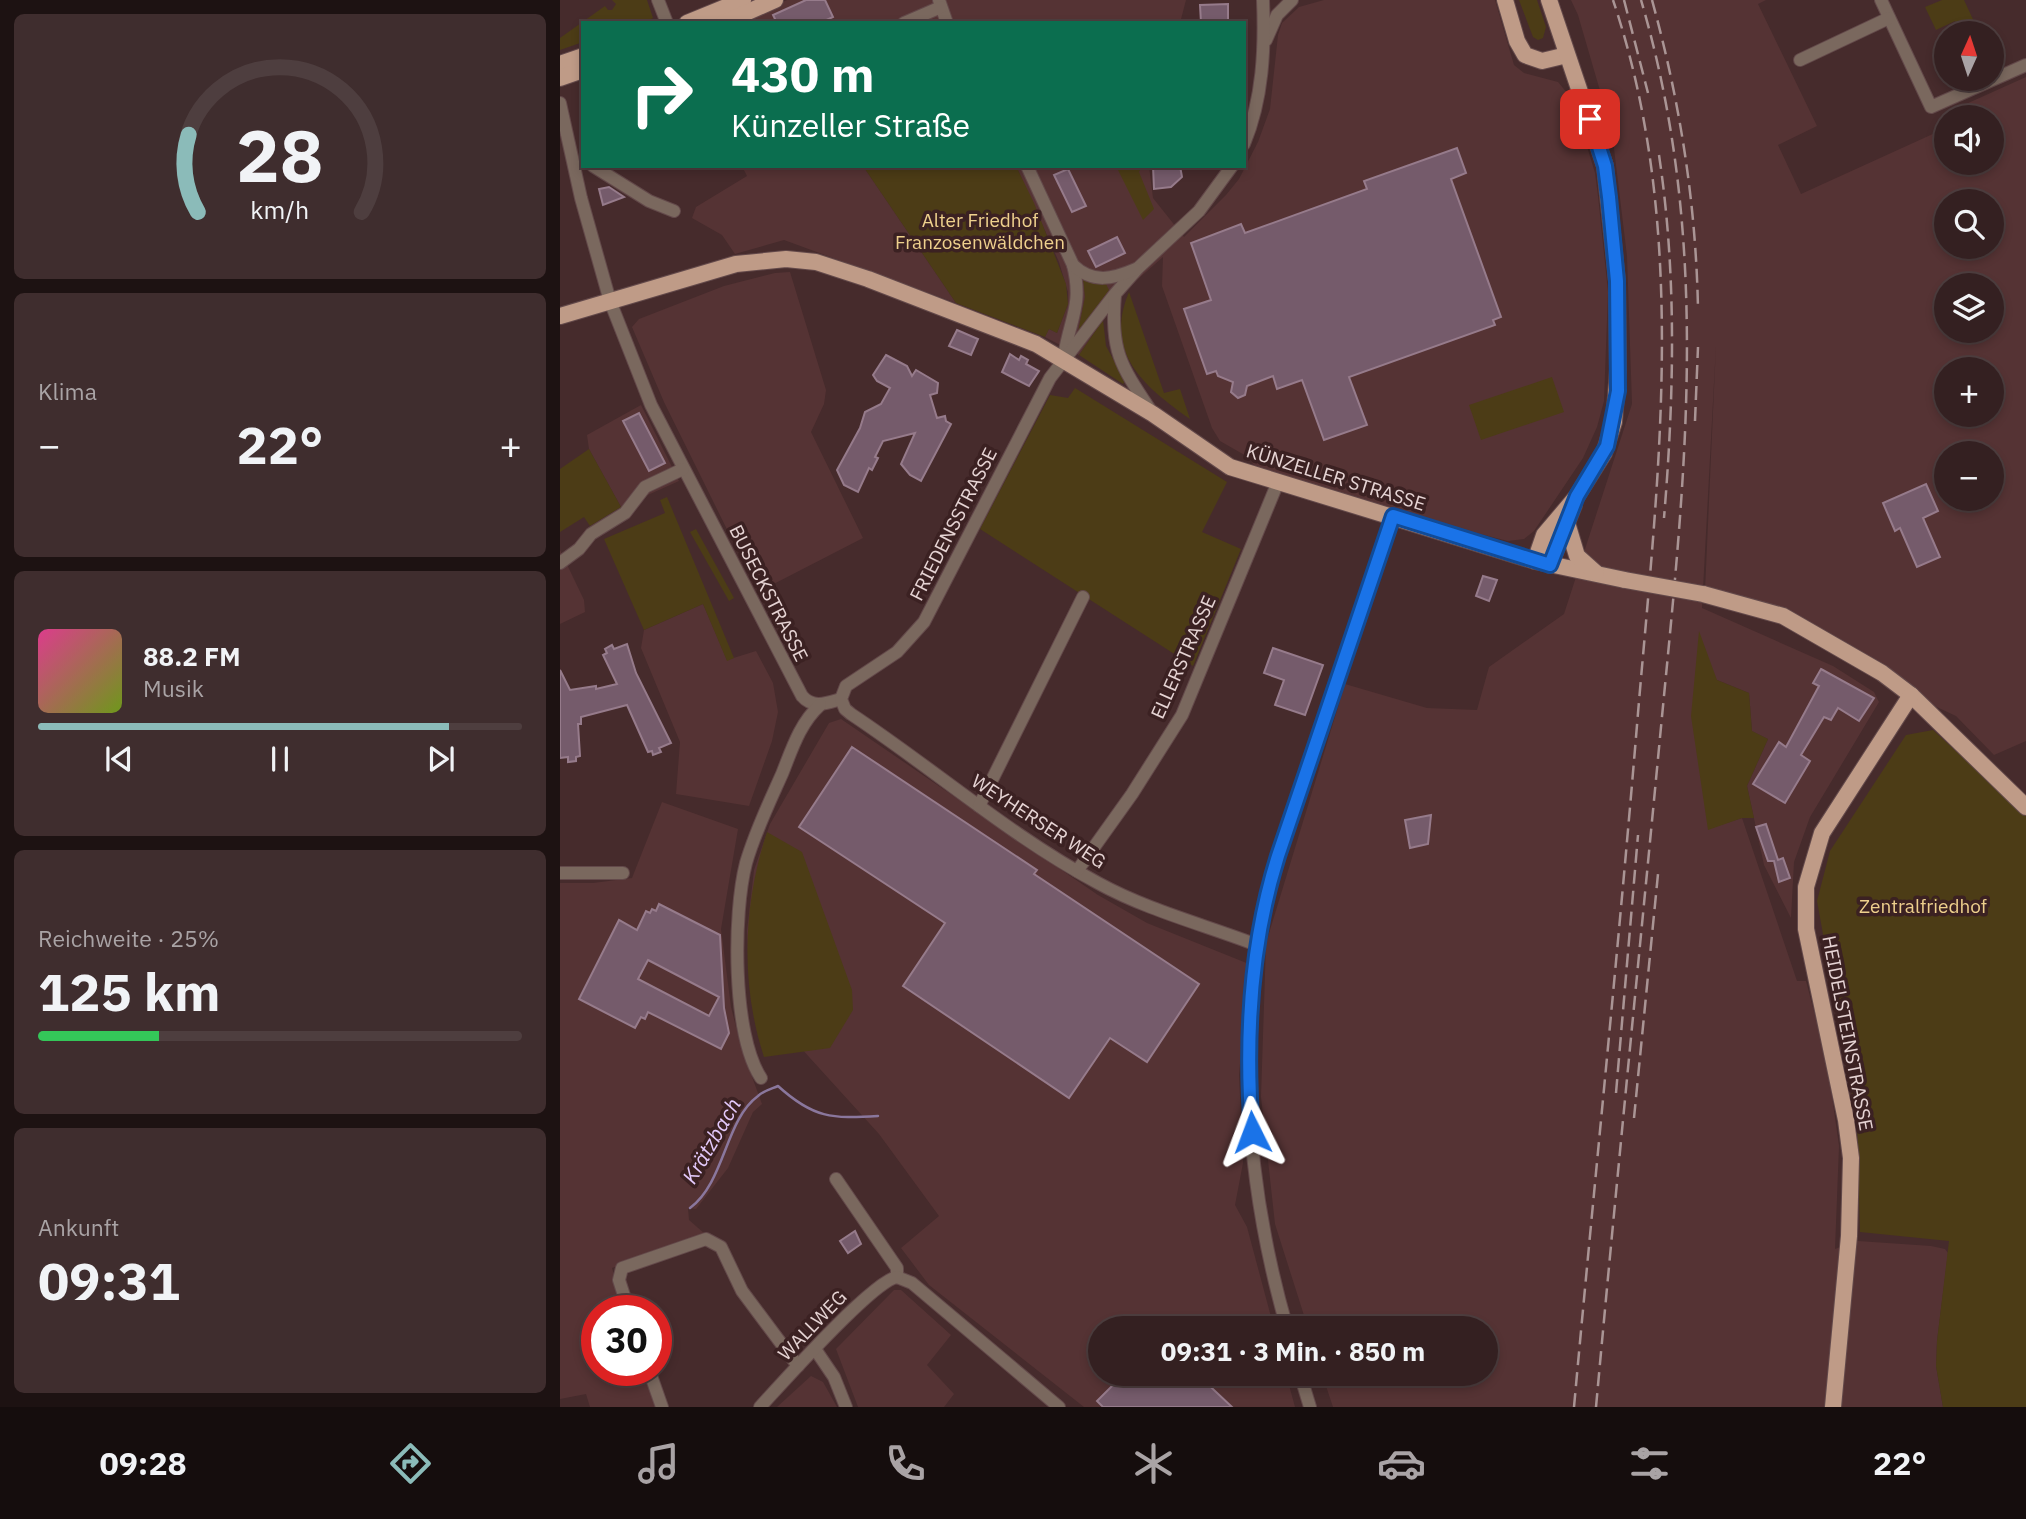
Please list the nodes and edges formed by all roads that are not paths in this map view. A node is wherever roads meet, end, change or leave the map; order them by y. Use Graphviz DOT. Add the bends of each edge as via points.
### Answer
graph roads {
  1 [pos="658,0"];
  2 [pos="743,0"];
  3 [pos="1263,0"];
  4 [pos="1292,0"];
  5 [pos="1505,0"];
  6 [pos="1549,0"];
  7 [pos="1881,0"];
  8 [pos="771,1"];
  9 [pos="939,2"];
  10 [pos="1889,18"];
  11 [pos="666,21"];
  12 [pos="692,21"];
  13 [pos="727,21"];
  14 [pos="908,21"];
  15 [pos="946,21"];
  16 [pos="1263,51"];
  17 [pos="1567,55"];
  18 [pos="581,57"];
  19 [pos="1800,60"];
  20 [pos="560,64"];
  21 [pos="2026,65"];
  22 [pos="581,71"];
  23 [pos="560,78"];
  24 [pos="560,103"];
  25 [pos="1246,137"];
  26 [pos="578,156"];
  27 [pos="596,168"];
  28 [pos="1028,168"];
  29 [pos="1231,168"];
  30 [pos="674,211"];
  31 [pos="1073,265"];
  32 [pos="1138,268"];
  33 [pos="1115,295"];
  34 [pos="610,301"];
  35 [pos="560,316"];
  36 [pos="1064,359"];
  37 [pos="1153,414"];
  38 [pos="683,468"];
  39 [pos="1278,482"];
  40 [pos="1577,496"];
  41 [pos="1393,516"];
  42 [pos="1568,526"];
  43 [pos="560,563"];
  44 [pos="1543,563"];
  45 [pos="1598,575"];
  46 [pos="1083,597"];
  47 [pos="1911,695"];
  48 [pos="841,699"];
  49 [pos="820,705"];
  50 [pos="979,806"];
  51 [pos="2026,807"];
  52 [pos="1077,871"];
  53 [pos="560,873"];
  54 [pos="623,873"];
  55 [pos="1257,945"];
  56 [pos="761,1078"];
  57 [pos="836,1179"];
  58 [pos="897,1277"];
  59 [pos="624,1295"];
  60 [pos="1284,1316"];
  61 [pos="815,1349"];
  62 [pos="798,1366"];
  63 [pos="655,1386"];
  64 [pos="1304,1386"];
  65 [pos="662,1407"];
  66 [pos="760,1407"];
  67 [pos="846,1407"];
  68 [pos="1059,1407"];
  69 [pos="1310,1407"];
  70 [pos="1833,1407"];
  1 -- 11 [label="street"];
  2 -- 12 [label="main road"];
  3 -- 16 [label="street"];
  4 -- 16 [label="street" via="1278,15"];
  5 -- 17 [label="main road" via="1525,55 1542,61"];
  6 -- 17 [label="main road"];
  7 -- 10 [label="street"];
  8 -- 13 [label="main road"];
  9 -- 14 [label="street"];
  9 -- 15 [label="street"];
  10 -- 19 [label="street"];
  10 -- 21 [label="street" via="1931,107"];
  16 -- 25 [label="street"];
  17 -- 40 [label="main road" via="1605,166 1619,328 1614,422 1604,453"];
  18 -- 20 [label="main road"];
  22 -- 23 [label="main road"];
  24 -- 26 [label="street, BUSECKSTRASSE"];
  26 -- 34 [label="street, BUSECKSTRASSE" via="581,198"];
  27 -- 30 [label="street"];
  28 -- 31 [label="street"];
  29 -- 32 [label="street, FRIEDENSSTRASSE" via="1199,211"];
  31 -- 32 [label="street" via="1088,276 1103,279"];
  31 -- 36 [label="street" via="1078,297"];
  32 -- 33 [label="street, FRIEDENSSTRASSE"];
  33 -- 36 [label="street, FRIEDENSSTRASSE"];
  33 -- 37 [label="street" via="1116,351"];
  34 -- 35 [label="main road, KÜNZELLER STRASSE"];
  34 -- 36 [label="main road, KÜNZELLER STRASSE" via="736,264 807,261 989,325"];
  34 -- 38 [label="street, BUSECKSTRASSE" via="651,405"];
  36 -- 37 [label="main road, KÜNZELLER STRASSE"];
  36 -- 48 [label="street, FRIEDENSSTRASSE" via="924,622 897,652 850,683"];
  37 -- 39 [label="main road, KÜNZELLER STRASSE" via="1230,467"];
  38 -- 43 [label="street" via="645,487 625,513 591,534"];
  38 -- 49 [label="street, BUSECKSTRASSE" via="793,682 805,700"];
  39 -- 41 [label="main road, KÜNZELLER STRASSE"];
  39 -- 52 [label="street, ELLERSTRASSE" via="1182,715"];
  40 -- 42 [label="main road"];
  40 -- 44 [label="main road" via="1544,535"];
  41 -- 44 [label="main road, KÜNZELLER STRASSE"];
  41 -- 55 [label="street" via="1278,856"];
  42 -- 44 [label="main road"];
  42 -- 45 [label="main road" via="1577,556"];
  44 -- 45 [label="main road, KÜNZELLER STRASSE"];
  45 -- 47 [label="main road, KÜNZELLER STRASSE, bridge" via="1703,594 1788,619"];
  46 -- 50 [label="street"];
  47 -- 51 [label="main road, KÜNZELLER STRASSE"];
  47 -- 70 [label="main road, HEIDELSTEINSTRASSE" via="1822,833 1806,887 1806,929 1851,1158 1849,1236"];
  48 -- 49 [label="street"];
  48 -- 50 [label="street, WEYHERSER WEG" via="851,714"];
  49 -- 56 [label="street" via="803,723 754,839 743,878 738,933 740,992 749,1049"];
  50 -- 52 [label="street, WEYHERSER WEG"];
  52 -- 55 [label="street, WEYHERSER WEG" via="1121,894"];
  53 -- 54 [label="street"];
  55 -- 60 [label="street" via="1250,1041 1253,1151 1265,1244"];
  57 -- 58 [label="street" via="897,1268"];
  58 -- 61 [label="street, WALLWEG" via="884,1281"];
  58 -- 68 [label="street" via="912,1283"];
  59 -- 62 [label="street" via="619,1280 622,1268 706,1239 715,1242 751,1305"];
  61 -- 62 [label="street, WALLWEG"];
  61 -- 67 [label="street" via="834,1377"];
  62 -- 66 [label="street, WALLWEG"];
  63 -- 65 [label="street"];
  64 -- 69 [label="street"];
}
